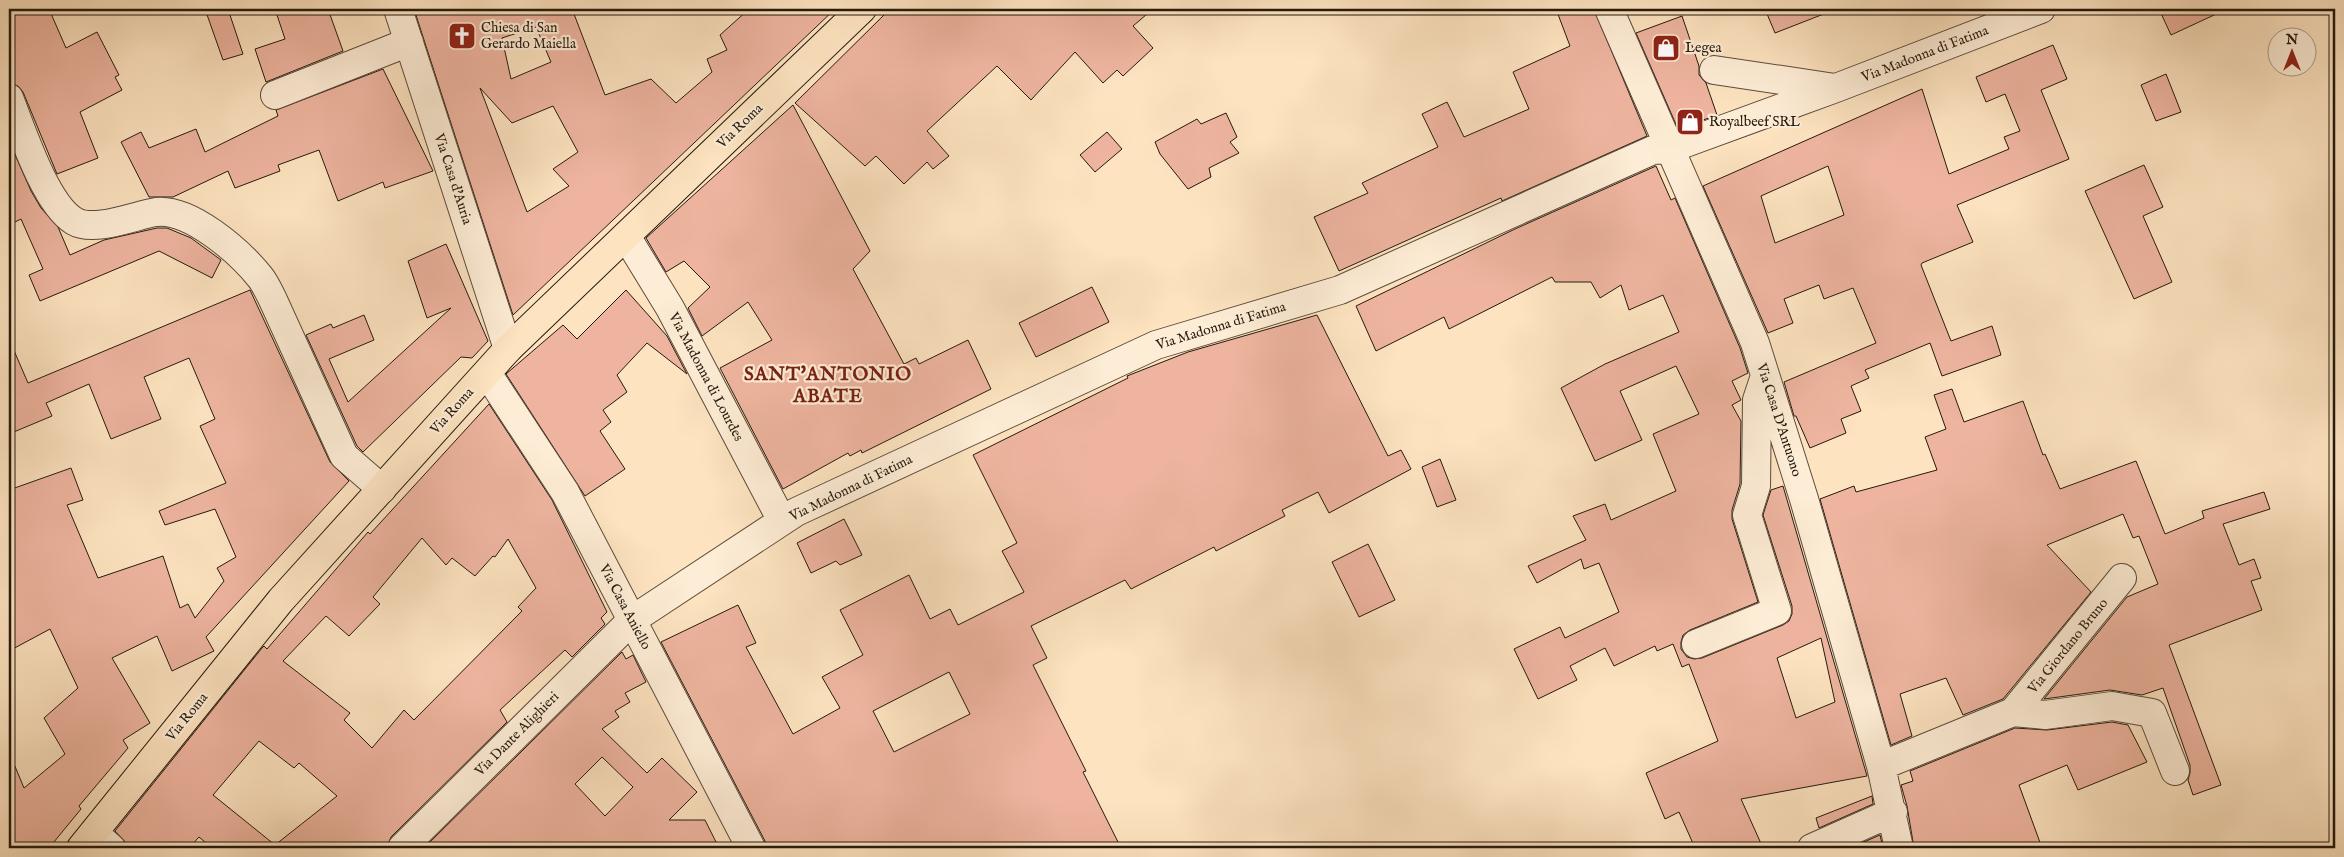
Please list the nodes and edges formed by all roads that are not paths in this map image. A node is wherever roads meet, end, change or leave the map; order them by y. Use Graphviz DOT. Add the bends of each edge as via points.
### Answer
graph roads {
  1 [pos="398,9"];
  2 [pos="862,9"];
  3 [pos="1609,9"];
  4 [pos="2041,9"];
  5 [pos="409,42"];
  6 [pos="1714,70"];
  7 [pos="1836,88"];
  8 [pos="276,95"];
  9 [pos="9,98"];
  10 [pos="1669,149"];
  11 [pos="626,236"];
  12 [pos="508,349"];
  13 [pos="487,373"];
  14 [pos="1764,378"];
  15 [pos="382,489"];
  16 [pos="782,522"];
  17 [pos="2122,578"];
  18 [pos="632,620"];
  19 [pos="1696,644"];
  20 [pos="2013,712"];
  21 [pos="1882,766"];
  22 [pos="2175,771"];
  23 [pos="1893,812"];
  24 [pos="95,843"];
  25 [pos="402,848"];
  26 [pos="750,848"];
  27 [pos="1812,848"];
  28 [pos="1899,848"];
  1 -- 5 [label="street, Via Casa d'Auria"];
  2 -- 11 [label="main road, Via Roma"];
  3 -- 10 [label="street, Via Casa D'Antuono"];
  4 -- 7 [label="street, Via Madonna di Fatima"];
  5 -- 8 [label="street"];
  5 -- 12 [label="street, Via Casa d'Auria"];
  6 -- 7 [label="street, Via Madonna di Fatima"];
  7 -- 10 [label="street, Via Madonna di Fatima"];
  9 -- 15 [label="street" via="44,182 62,211 76,222 106,225 156,212 173,212 188,218 238,252 261,278 273,300 344,456"];
  10 -- 14 [label="street, Via Casa D'Antuono" via="1755,343"];
  10 -- 16 [label="street, Via Madonna di Fatima" via="1653,150 1340,290 1156,345 805,508"];
  11 -- 12 [label="main road, Via Roma"];
  11 -- 16 [label="street, Via Madonna di Lourdes" via="670,308"];
  12 -- 13 [label="main road, Via Roma"];
  13 -- 15 [label="main road, Via Roma"];
  13 -- 18 [label="street, Via Casa Aniello" via="565,492"];
  14 -- 19 [label="street" via="1757,400 1756,486 1747,515 1777,611"];
  14 -- 21 [label="street, Via Casa D'Antuono" via="1804,499"];
  15 -- 24 [label="main road, Via Roma" via="281,600"];
  16 -- 18 [label="street, Via Madonna di Fatima"];
  17 -- 20 [label="street, Via Giordano Bruno"];
  18 -- 25 [label="street, Via Dante Alighieri"];
  18 -- 26 [label="street, Via Casa Aniello"];
  20 -- 21 [label="street, Via Giordano Bruno"];
  20 -- 22 [label="street, Via Giordano Bruno" via="2045,715 2112,706 2152,713"];
  21 -- 23 [label="street, Via Casa D'Antuono"];
  23 -- 27 [label="street"];
  23 -- 28 [label="street, Via Casa D'Antuono"];
}
